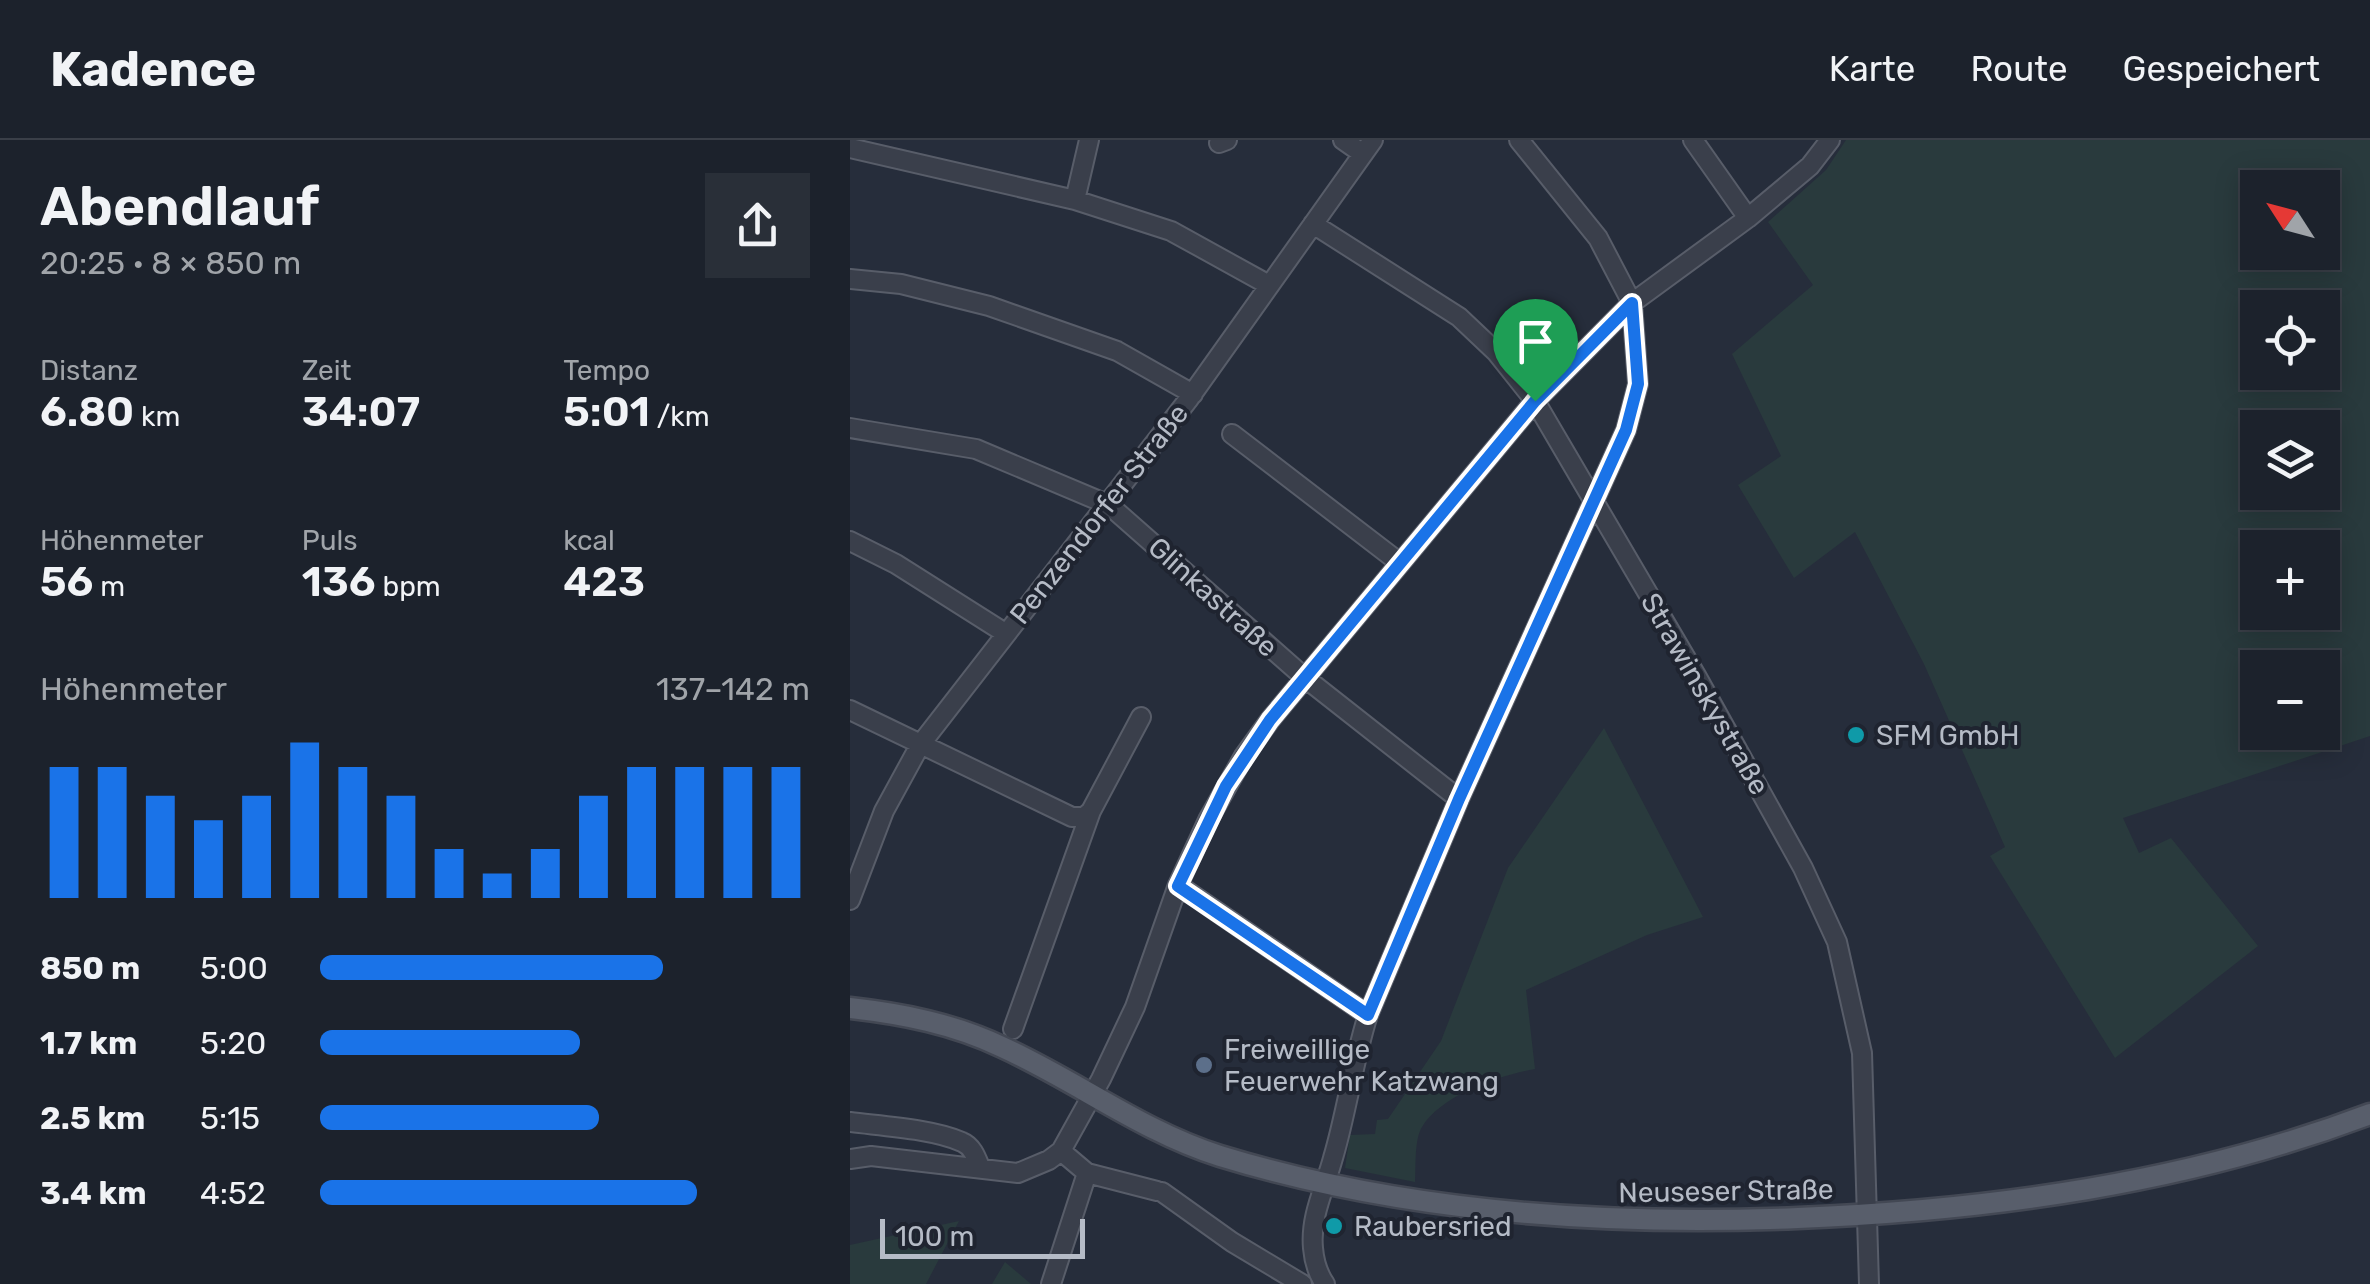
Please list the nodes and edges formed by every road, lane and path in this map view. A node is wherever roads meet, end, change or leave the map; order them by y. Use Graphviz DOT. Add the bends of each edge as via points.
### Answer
graph roads {
  1 [pos="1089,140"];
  2 [pos="1343,140"];
  3 [pos="1519,140"];
  4 [pos="1692,140"];
  5 [pos="1830,140"];
  6 [pos="1368,147"];
  7 [pos="850,148"];
  8 [pos="899,149"];
  9 [pos="1075,200"];
  10 [pos="1748,218"];
  11 [pos="1313,224"];
  12 [pos="850,279"];
  13 [pos="1269,285"];
  14 [pos="1632,303"];
  15 [pos="1193,394"];
  16 [pos="1535,401"];
  17 [pos="850,428"];
  18 [pos="1232,434"];
  19 [pos="1593,502"];
  20 [pos="1109,505"];
  21 [pos="850,542"];
  22 [pos="1400,563"];
  23 [pos="1005,633"];
  24 [pos="1304,678"];
  25 [pos="850,710"];
  26 [pos="1141,717"];
  27 [pos="920,746"];
  28 [pos="1459,799"];
  29 [pos="1091,811"];
  30 [pos="1178,886"];
  31 [pos="851,894"];
  32 [pos="850,1008"];
  33 [pos="1368,1015"];
  34 [pos="1013,1029"];
  35 [pos="1091,1096"];
  36 [pos="2370,1114"];
  37 [pos="850,1122"];
  38 [pos="1061,1151"];
  39 [pos="850,1159"];
  40 [pos="980,1167"];
  41 [pos="1088,1173"];
  42 [pos="1326,1182"];
  43 [pos="1868,1216"];
  44 [pos="1050,1284"];
  45 [pos="1302,1284"];
  46 [pos="1325,1284"];
  47 [pos="1870,1284"];
  1 -- 9 [label="street"];
  2 -- 6 [label="street"];
  3 -- 14 [label="street" via="1598,238"];
  4 -- 10 [label="street"];
  5 -- 10 [label="street" via="1810,166"];
  6 -- 11 [label="street, Penzendorfer Straße"];
  7 -- 8 [label="street"];
  8 -- 9 [label="street"];
  9 -- 13 [label="street" via="1171,230"];
  10 -- 14 [label="street"];
  11 -- 13 [label="street, Penzendorfer Straße"];
  11 -- 16 [label="street, Strawinskystraße" via="1458,317"];
  12 -- 15 [label="street" via="902,284 988,306 1117,351"];
  13 -- 15 [label="street, Penzendorfer Straße"];
  14 -- 16 [label="street"];
  14 -- 19 [label="street" via="1638,384 1626,430"];
  15 -- 20 [label="street, Penzendorfer Straße"];
  16 -- 19 [label="street, Strawinskystraße"];
  16 -- 22 [label="street"];
  17 -- 20 [label="street, Glinkastraße" via="976,449"];
  18 -- 22 [label="street"];
  19 -- 28 [label="street"];
  19 -- 43 [label="street, Strawinskystraße" via="1748,767 1837,942 1862,1054"];
  20 -- 23 [label="street, Penzendorfer Straße"];
  20 -- 24 [label="street, Glinkastraße"];
  21 -- 23 [label="street"];
  22 -- 24 [label="street"];
  23 -- 27 [label="street, Penzendorfer Straße"];
  24 -- 28 [label="street, Glinkastraße"];
  24 -- 30 [label="street" via="1226,786"];
  25 -- 27 [label="street"];
  26 -- 29 [label="street"];
  27 -- 29 [label="street" via="1072,817"];
  27 -- 31 [label="street, Penzendorfer Straße" via="884,811"];
  28 -- 33 [label="street"];
  29 -- 34 [label="street"];
  30 -- 33 [label="street"];
  30 -- 35 [label="street" via="1135,1007"];
  32 -- 35 [label="main road, Neuseser Straße" via="984,1038"];
  33 -- 42 [label="street"];
  35 -- 38 [label="street"];
  35 -- 42 [label="main road, Neuseser Straße" via="1179,1142"];
  36 -- 43 [label="main road, Neuseser Straße" via="2262,1151 2149,1177"];
  37 -- 40 [label="street" via="964,1142"];
  38 -- 40 [label="street" via="1018,1172"];
  38 -- 41 [label="street"];
  39 -- 40 [label="street"];
  41 -- 44 [label="street"];
  41 -- 45 [label="street" via="1159,1192"];
  42 -- 43 [label="main road, Neuseser Straße" via="1606,1220"];
  42 -- 46 [label="street" via="1312,1249"];
  43 -- 47 [label="street, Strawinskystraße"];
}
